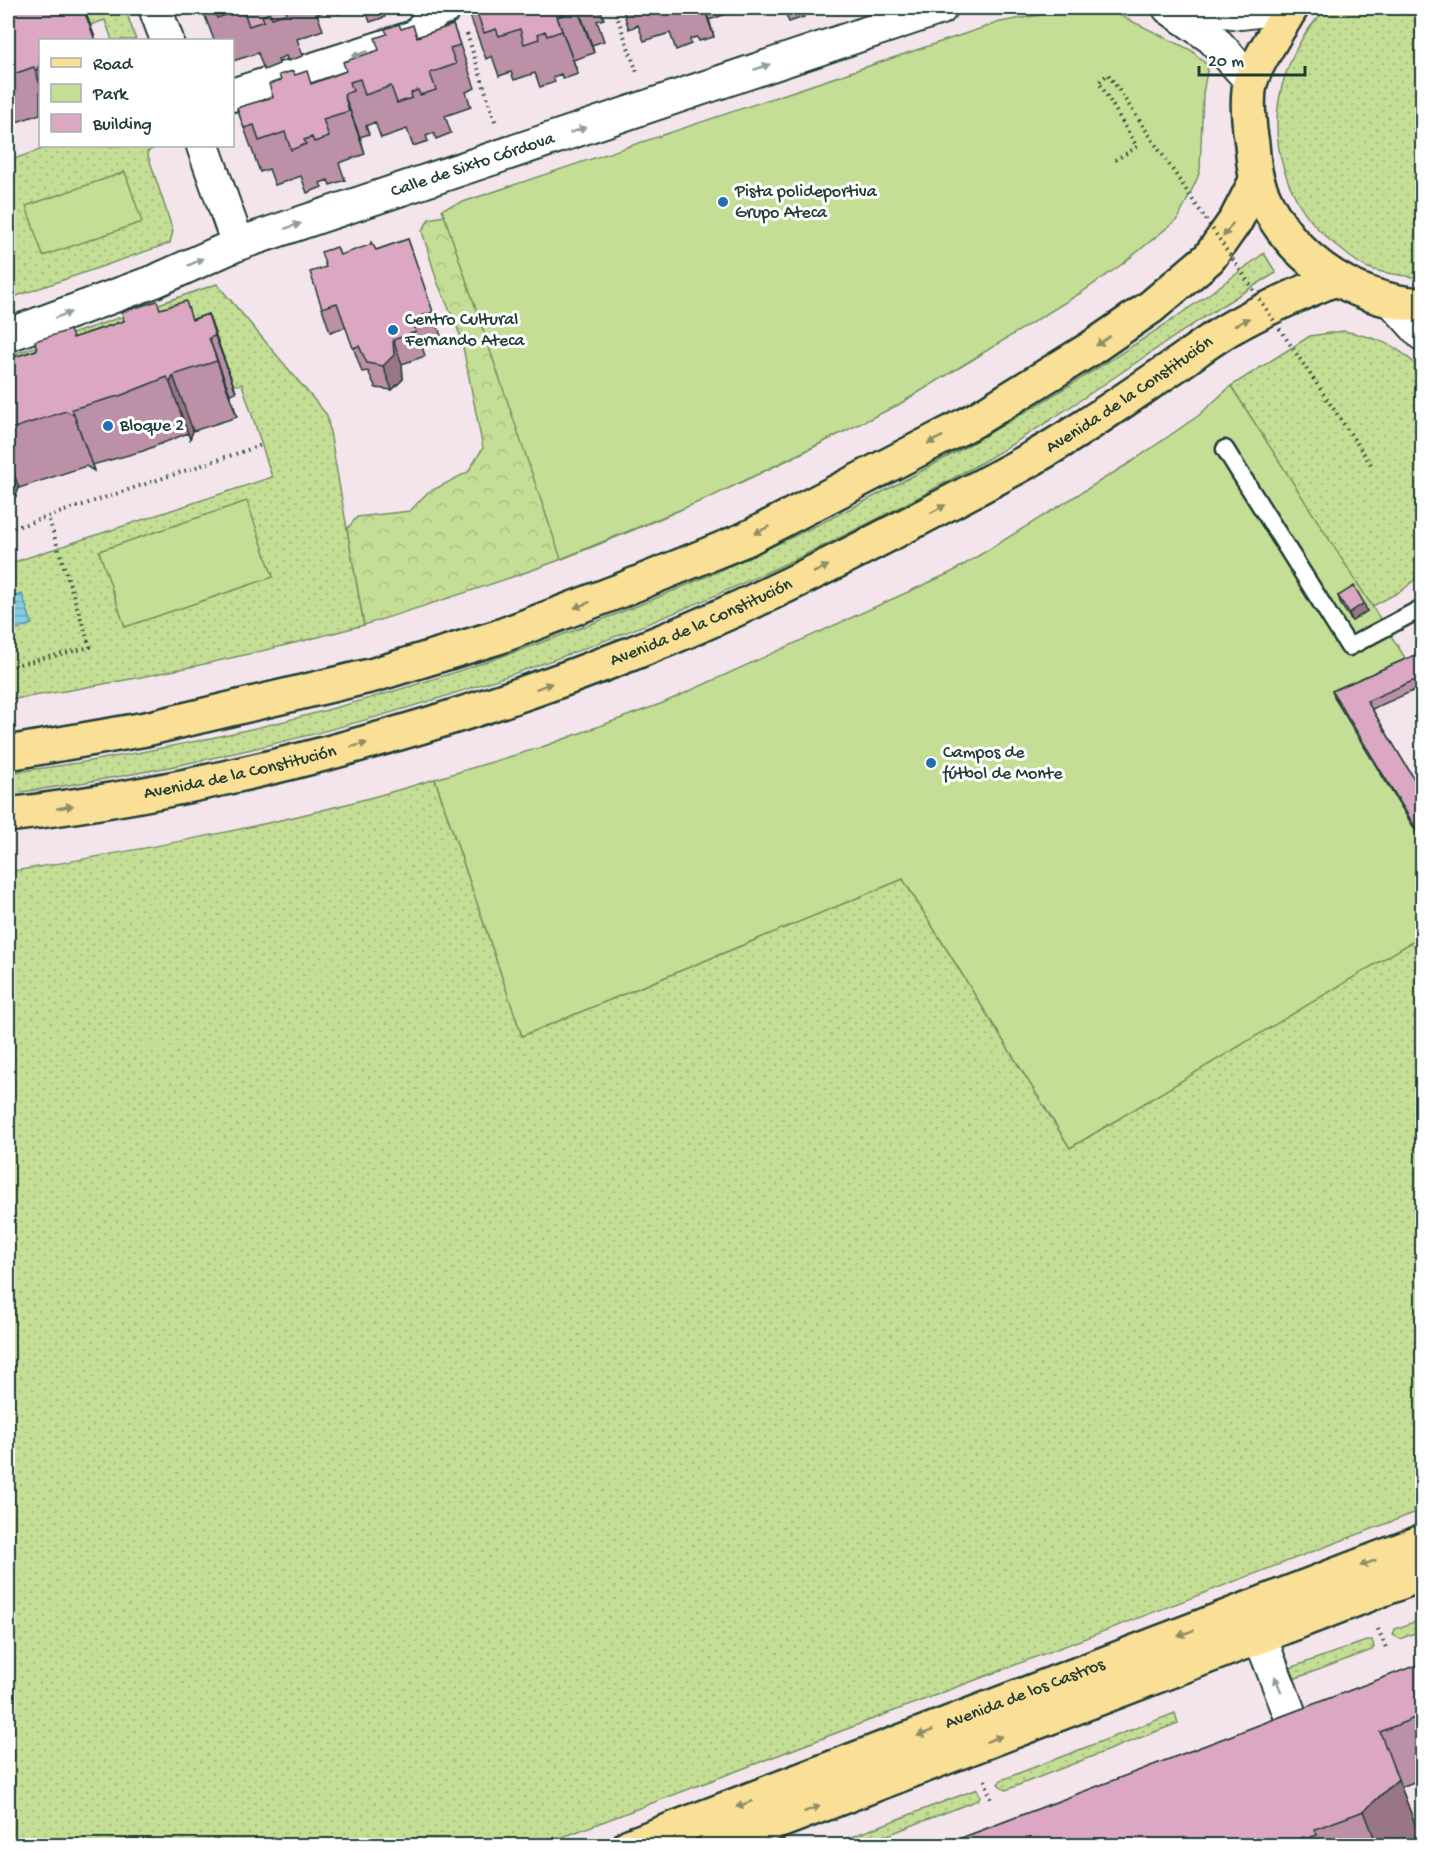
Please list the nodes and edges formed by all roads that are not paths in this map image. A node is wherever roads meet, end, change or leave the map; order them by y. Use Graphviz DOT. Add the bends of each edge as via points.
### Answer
graph roads {
  1 [pos="155,8"];
  2 [pos="941,8"];
  3 [pos="1169,8"];
  4 [pos="1199,8"];
  5 [pos="1282,8"];
  6 [pos="1291,8"];
  7 [pos="455,18"];
  8 [pos="166,39"];
  9 [pos="1251,81"];
  10 [pos="234,93"];
  11 [pos="203,147"];
  12 [pos="1257,179"];
  13 [pos="238,244"];
  14 [pos="1335,279"];
  15 [pos="1408,304"];
  16 [pos="1422,334"];
  17 [pos="8,335"];
  18 [pos="1225,449"];
  19 [pos="1422,608"];
  20 [pos="8,753"];
  21 [pos="8,815"];
  22 [pos="1422,1542"];
  23 [pos="1422,1574"];
  24 [pos="1260,1637"];
  25 [pos="1327,1718"];
  26 [pos="629,1845"];
  27 [pos="715,1845"];
  1 -- 8 [label="street"];
  13 -- 2 [label="street, Calle de Sixto Córdova, one-way"];
  3 -- 9 [label="street" via="1212,38"];
  4 -- 5 [label="street" via="1241,13"];
  6 -- 9 [label="main road"];
  7 -- 10 [label="street, one-way" via="436,10 417,36"];
  9 -- 12 [label="main road" via="1249,129"];
  11 -- 13 [label="street"];
  12 -- 14 [label="main road" via="1275,220 1300,252"];
  12 -- 20 [label="main road, one-way" via="1236,220 1209,258 1125,325 975,420 746,539 498,637 374,675 157,727"];
  17 -- 13 [label="street, Calle de Sixto Córdova, one-way" via="155,281"];
  14 -- 15 [label="main road"];
  21 -- 14 [label="main road, Avenida de la Constitución, one-way" via="258,770 392,736 518,696 640,650 757,600 1023,464 1233,326"];
  15 -- 16 [label="street"];
  18 -- 19 [label="lane" via="1349,647"];
  22 -- 26 [label="main road, Avenida de los Castros, one-way"];
  23 -- 24 [label="main road, Avenida de los Castros"];
  25 -- 24 [label="street, one-way" via="1284,1735"];
  27 -- 24 [label="main road, Avenida de los Castros, one-way"];
}
